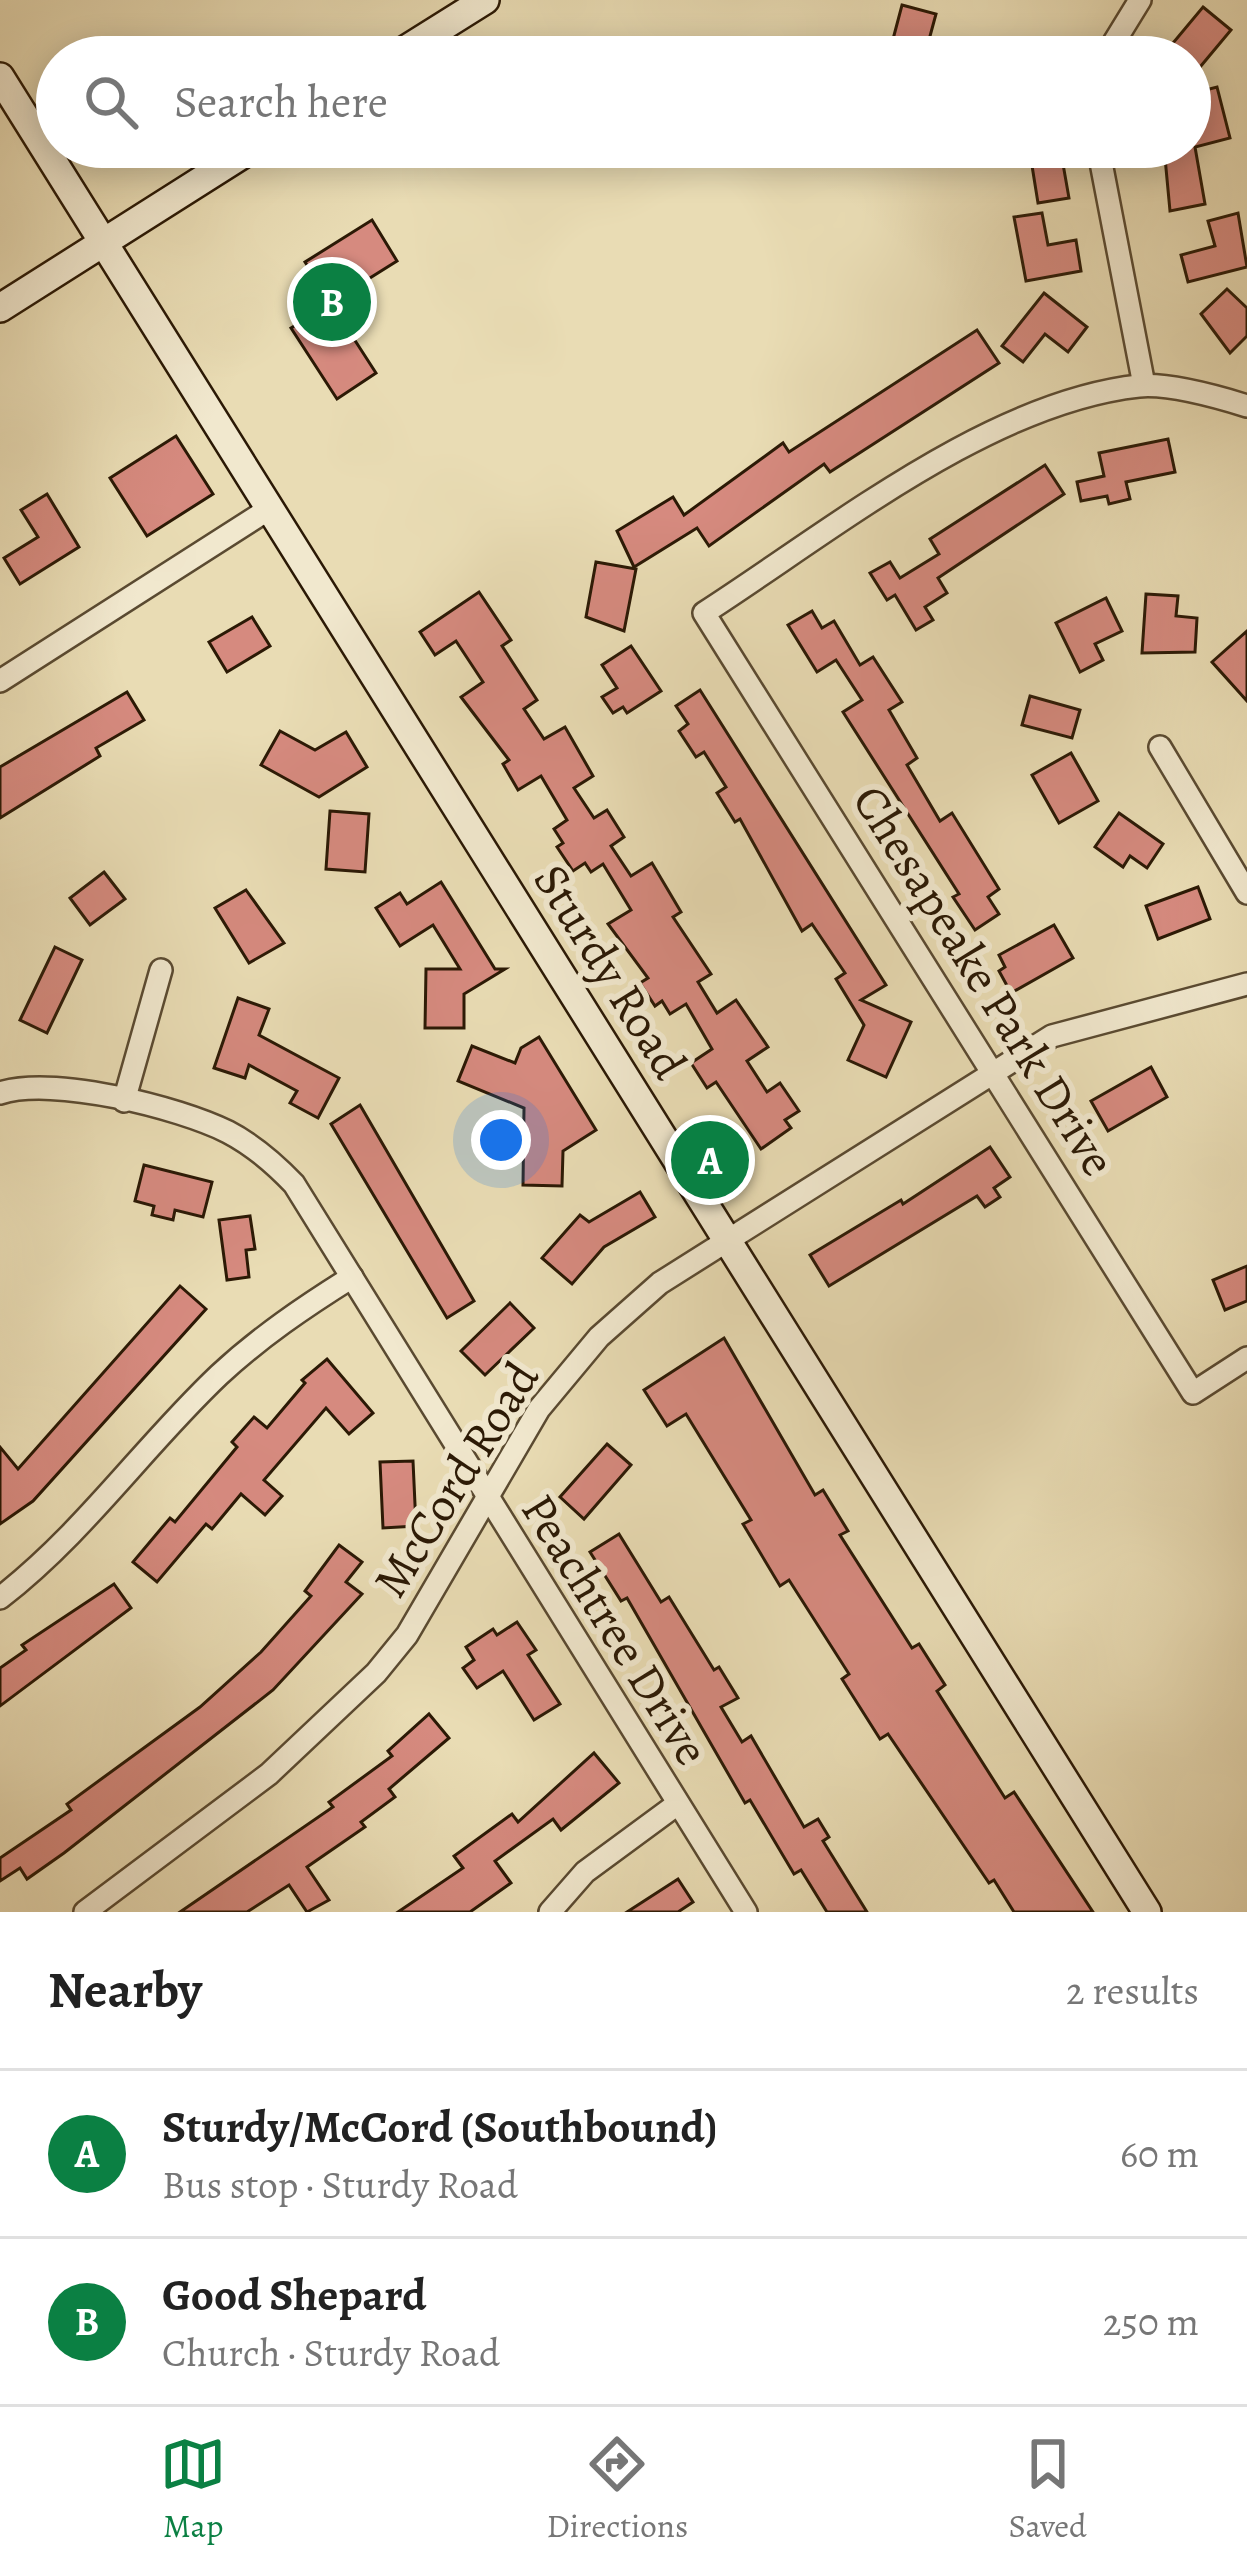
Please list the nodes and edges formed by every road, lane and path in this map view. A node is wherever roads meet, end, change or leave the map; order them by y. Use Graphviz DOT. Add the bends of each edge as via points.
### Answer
graph roads {
  1 [pos="485,0"];
  2 [pos="1140,0"];
  3 [pos="428,36"];
  4 [pos="1118,36"];
  5 [pos="0,77"];
  6 [pos="36,134"];
  7 [pos="58,168"];
  8 [pos="221,168"];
  9 [pos="1103,168"];
  10 [pos="105,243"];
  11 [pos="0,308"];
  12 [pos="1144,385"];
  13 [pos="1247,406"];
  14 [pos="269,509"];
  15 [pos="0,681"];
  16 [pos="1160,747"];
  17 [pos="1247,893"];
  18 [pos="161,970"];
  19 [pos="1247,983"];
  20 [pos="994,1070"];
  21 [pos="0,1093"];
  22 [pos="124,1100"];
  23 [pos="728,1240"];
  24 [pos="352,1277"];
  25 [pos="1247,1358"];
  26 [pos="489,1502"];
  27 [pos="0,1598"];
  28 [pos="676,1805"];
  29 [pos="85,1912"];
  30 [pos="550,1912"];
  31 [pos="746,1912"];
  32 [pos="1147,1912"];
  1 -- 3 [label="street"];
  2 -- 4 [label="street"];
  5 -- 6 [label="street, Sturdy Road"];
  7 -- 10 [label="street, Sturdy Road"];
  8 -- 10 [label="street"];
  9 -- 12 [label="street"];
  10 -- 11 [label="street"];
  10 -- 14 [label="street, Sturdy Road"];
  12 -- 13 [label="street"];
  12 -- 20 [label="street, Chesapeake Park Drive" via="1066,401 980,436 704,613"];
  14 -- 15 [label="street"];
  14 -- 23 [label="street, Sturdy Road"];
  16 -- 17 [label="street"];
  18 -- 22 [label="street"];
  19 -- 20 [label="street, McCord Road" via="1087,1024"];
  20 -- 23 [label="street, McCord Road"];
  20 -- 25 [label="street, Chesapeake Park Drive" via="1193,1393"];
  21 -- 22 [label="street, Peachtree Drive" via="47,1088"];
  22 -- 24 [label="street, Peachtree Drive" via="224,1130 275,1164"];
  23 -- 26 [label="street, McCord Road" via="660,1283 599,1337 539,1409"];
  23 -- 32 [label="street, Sturdy Road"];
  24 -- 26 [label="street, Peachtree Drive"];
  24 -- 27 [label="street" via="242,1354 74,1535"];
  26 -- 28 [label="street, Peachtree Drive"];
  26 -- 29 [label="street, McCord Road" via="407,1635 339,1713"];
  28 -- 30 [label="street" via="601,1859"];
  28 -- 31 [label="street, Peachtree Drive"];
}
